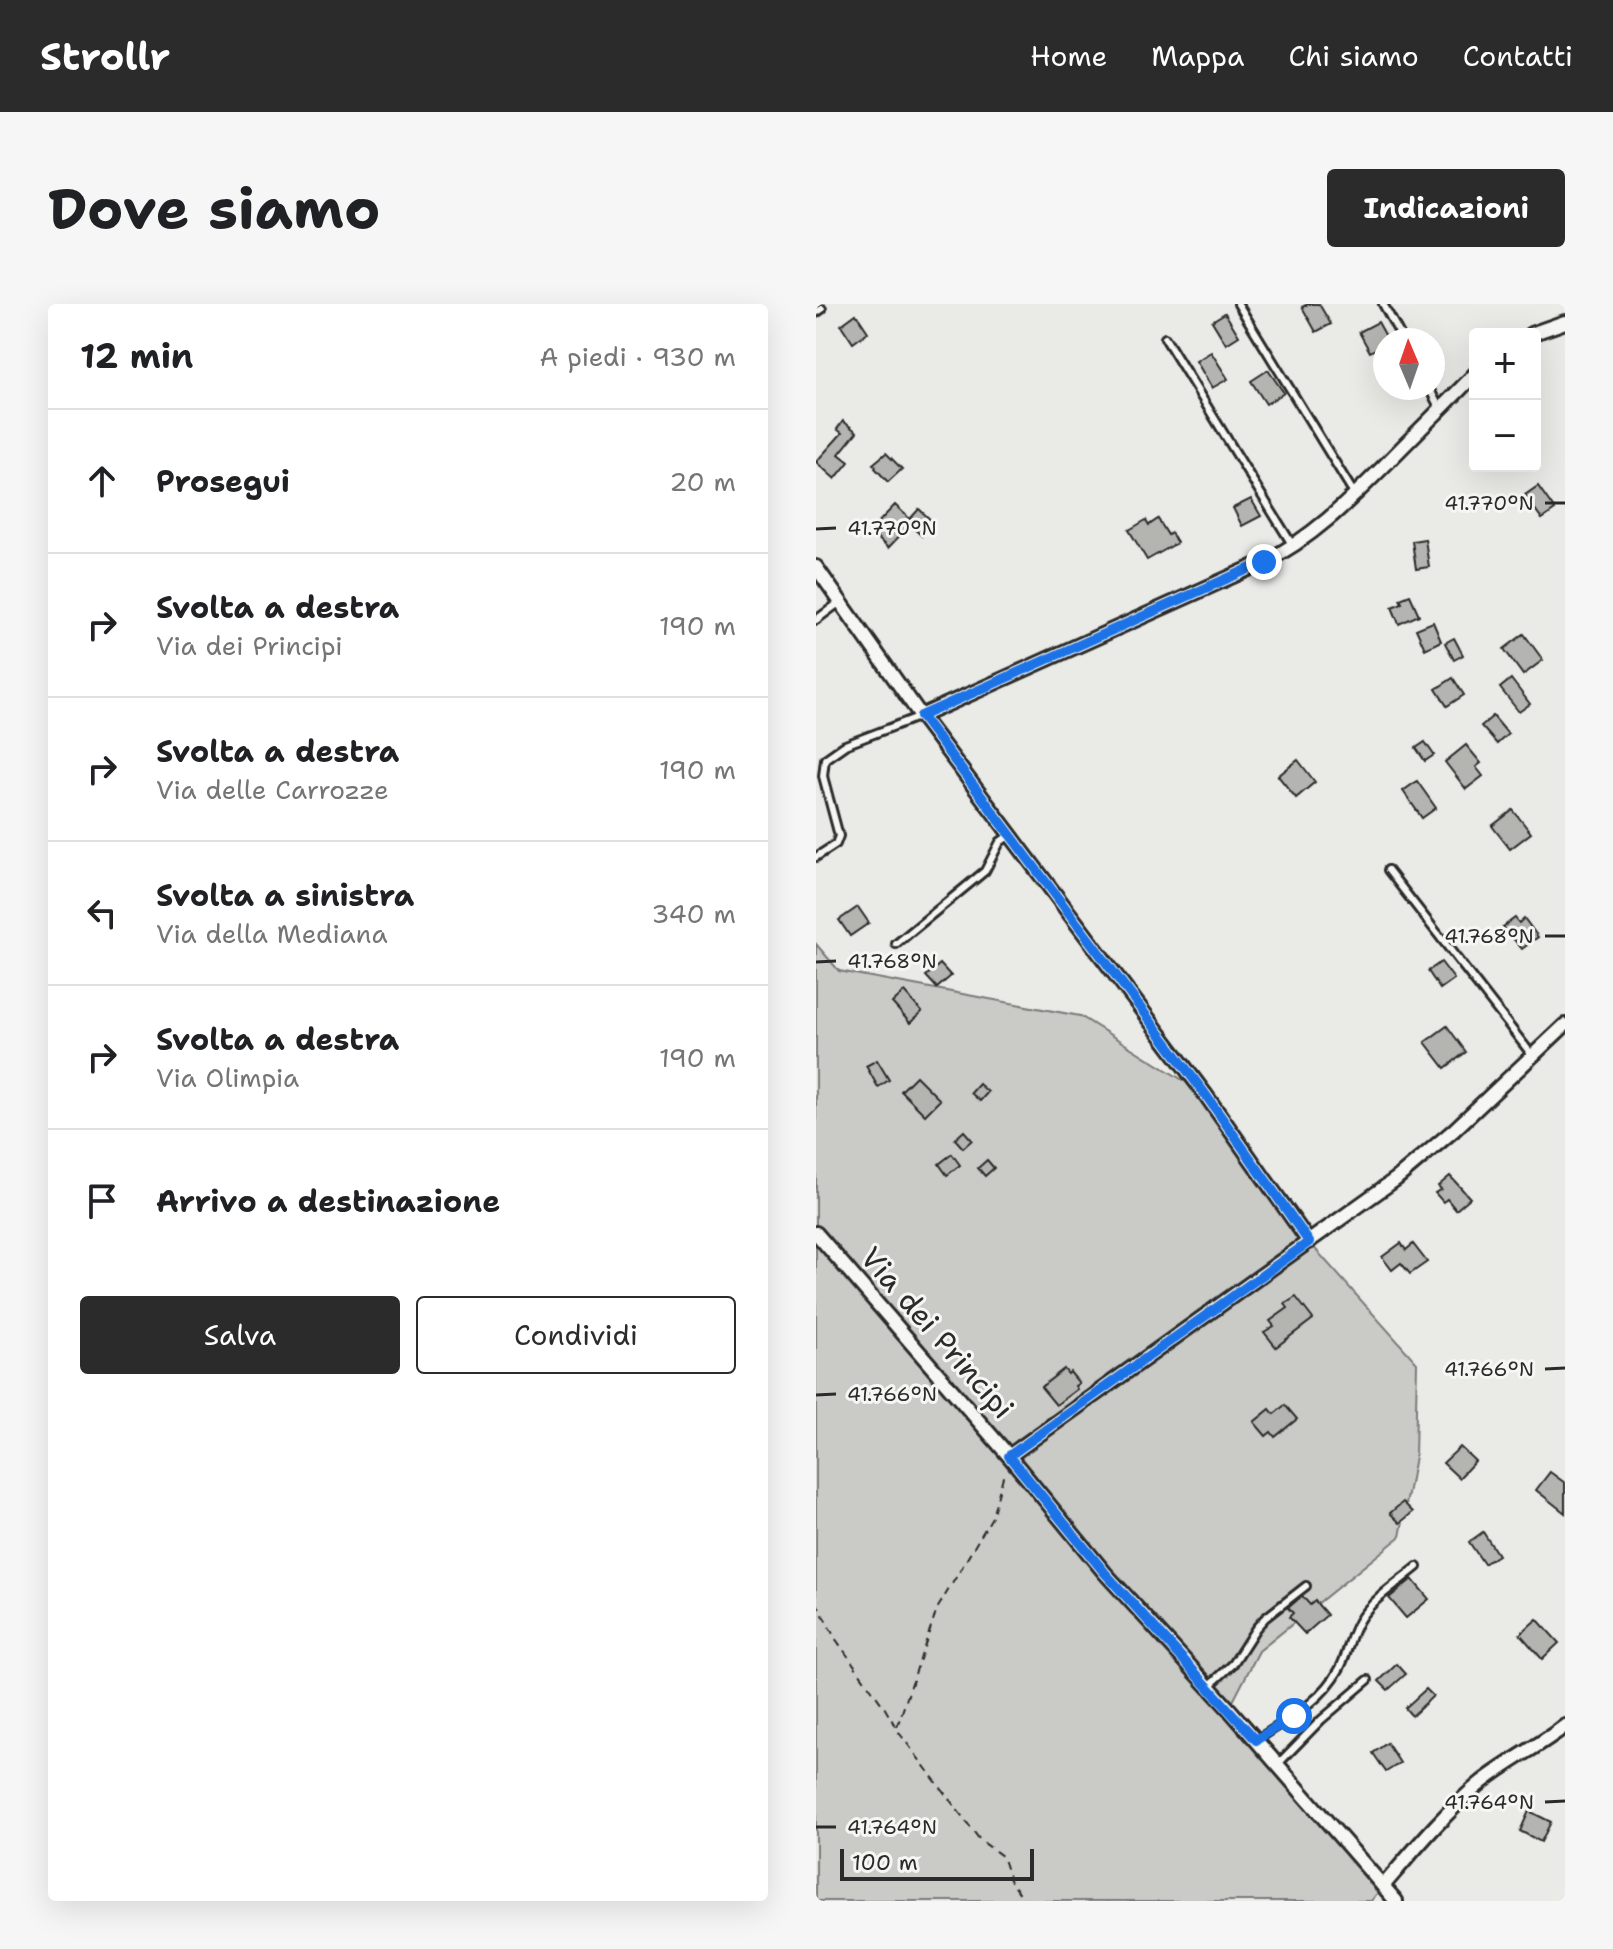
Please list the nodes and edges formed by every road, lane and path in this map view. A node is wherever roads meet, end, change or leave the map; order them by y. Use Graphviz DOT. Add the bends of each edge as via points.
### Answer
graph roads {
  1 [pos="1238,304"];
  2 [pos="1383,304"];
  3 [pos="1565,322"];
  4 [pos="1396,328"];
  5 [pos="1541,330"];
  6 [pos="1165,338"];
  7 [pos="1469,380"];
  8 [pos="1435,400"];
  9 [pos="1440,409"];
  10 [pos="1355,495"];
  11 [pos="1293,546"];
  12 [pos="817,572"];
  13 [pos="840,602"];
  14 [pos="816,620"];
  15 [pos="921,716"];
  16 [pos="825,759"];
  17 [pos="816,771"];
  18 [pos="1010,835"];
  19 [pos="816,857"];
  20 [pos="1388,870"];
  21 [pos="896,944"];
  22 [pos="1565,1025"];
  23 [pos="1532,1055"];
  24 [pos="816,1233"];
  25 [pos="1309,1242"];
  26 [pos="1009,1456"];
  27 [pos="1417,1567"];
  28 [pos="1306,1586"];
  29 [pos="816,1602"];
  30 [pos="1368,1680"];
  31 [pos="1208,1687"];
  32 [pos="1565,1726"];
  33 [pos="897,1728"];
  34 [pos="1256,1740"];
  35 [pos="1277,1765"];
  36 [pos="1383,1886"];
  37 [pos="1025,1901"];
  38 [pos="1396,1901"];
  1 -- 10 [label="lane"];
  2 -- 4 [label="lane"];
  3 -- 5 [label="street"];
  6 -- 11 [label="lane"];
  7 -- 9 [label="street"];
  8 -- 9 [label="lane"];
  9 -- 10 [label="street"];
  10 -- 11 [label="street"];
  11 -- 15 [label="street"];
  12 -- 13 [label="street"];
  13 -- 14 [label="lane"];
  13 -- 15 [label="street"];
  15 -- 16 [label="lane" via="845,745"];
  15 -- 18 [label="street"];
  16 -- 17 [label="lane"];
  16 -- 19 [label="lane" via="823,776 839,840"];
  18 -- 21 [label="lane" via="1000,842 985,871"];
  18 -- 25 [label="street"];
  20 -- 23 [label="lane"];
  22 -- 23 [label="street"];
  23 -- 25 [label="street" via="1417,1162"];
  24 -- 26 [label="street, Via dei Principi"];
  25 -- 26 [label="street"];
  26 -- 31 [label="street, Via dei Principi"];
  26 -- 33 [label="path" via="992,1517 937,1609"];
  27 -- 34 [label="lane" via="1364,1613 1339,1671 1324,1689"];
  28 -- 31 [label="lane" via="1265,1618 1233,1664"];
  29 -- 33 [label="path"];
  30 -- 35 [label="lane"];
  31 -- 34 [label="street, Via dei Principi"];
  32 -- 36 [label="street" via="1480,1784"];
  33 -- 37 [label="path" via="980,1840 1002,1856"];
  34 -- 35 [label="street, Via dei Principi"];
  35 -- 36 [label="street, Via dei Principi"];
  36 -- 38 [label="street, Via dei Principi"];
}
